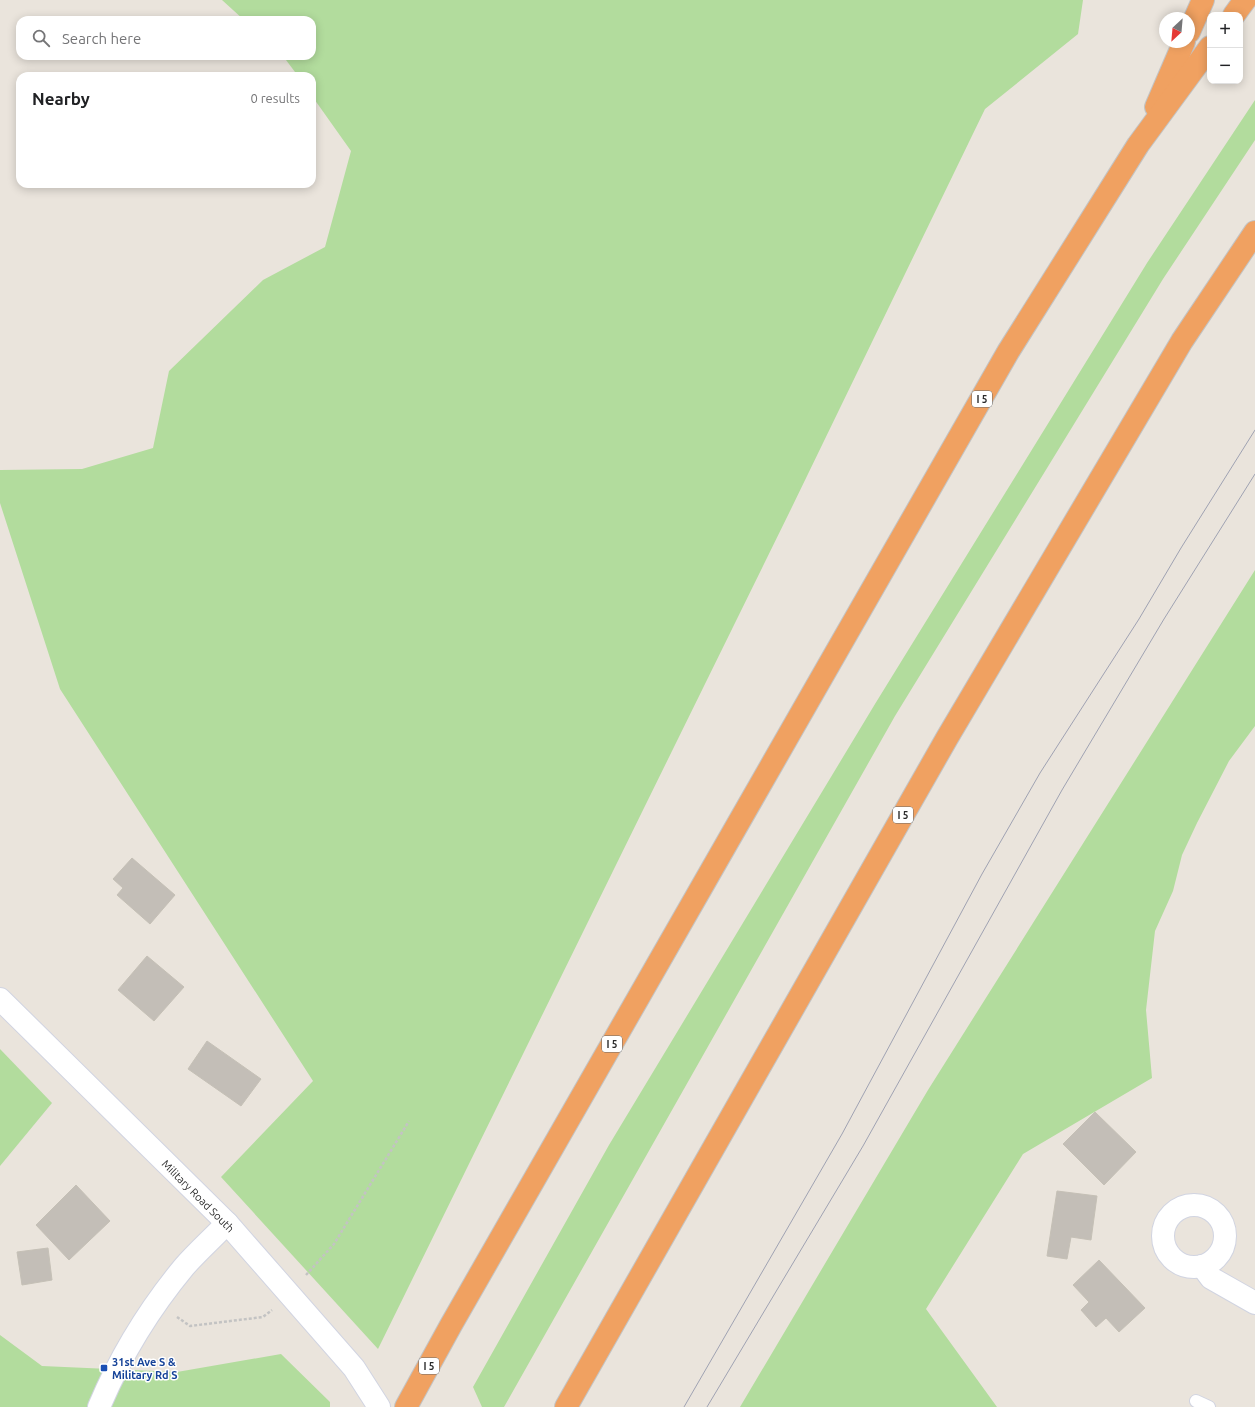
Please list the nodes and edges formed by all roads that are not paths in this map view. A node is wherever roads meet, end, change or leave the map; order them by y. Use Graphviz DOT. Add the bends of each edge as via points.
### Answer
graph roads {
  1 [pos="1203,0"];
  2 [pos="1245,0"];
  3 [pos="1236,12"];
  4 [pos="1195,18"];
  5 [pos="1181,48"];
  6 [pos="1209,48"];
  7 [pos="1138,145"];
  8 [pos="1255,232"];
  9 [pos="0,999"];
  10 [pos="227,1223"];
  11 [pos="1202,1266"];
  12 [pos="1255,1303"];
  13 [pos="1196,1401"];
  14 [pos="99,1407"];
  15 [pos="379,1407"];
  16 [pos="406,1407"];
  17 [pos="566,1407"];
  18 [pos="1209,1407"];
  1 -- 4 [label="highway"];
  2 -- 3 [label="highway"];
  5 -- 7 [label="highway"];
  6 -- 7 [label="highway, I 5"];
  7 -- 16 [label="highway, I 5" via="1008,352"];
  8 -- 17 [label="highway, I 5" via="1182,341 947,738"];
  9 -- 10 [label="main road, Military Road South"];
  10 -- 14 [label="main road" via="185,1266 156,1304 129,1348"];
  10 -- 15 [label="main road, Military Road South" via="354,1368"];
  11 -- 12 [label="main road" via="1212,1278"];
  13 -- 18 [label="lane"];
}
